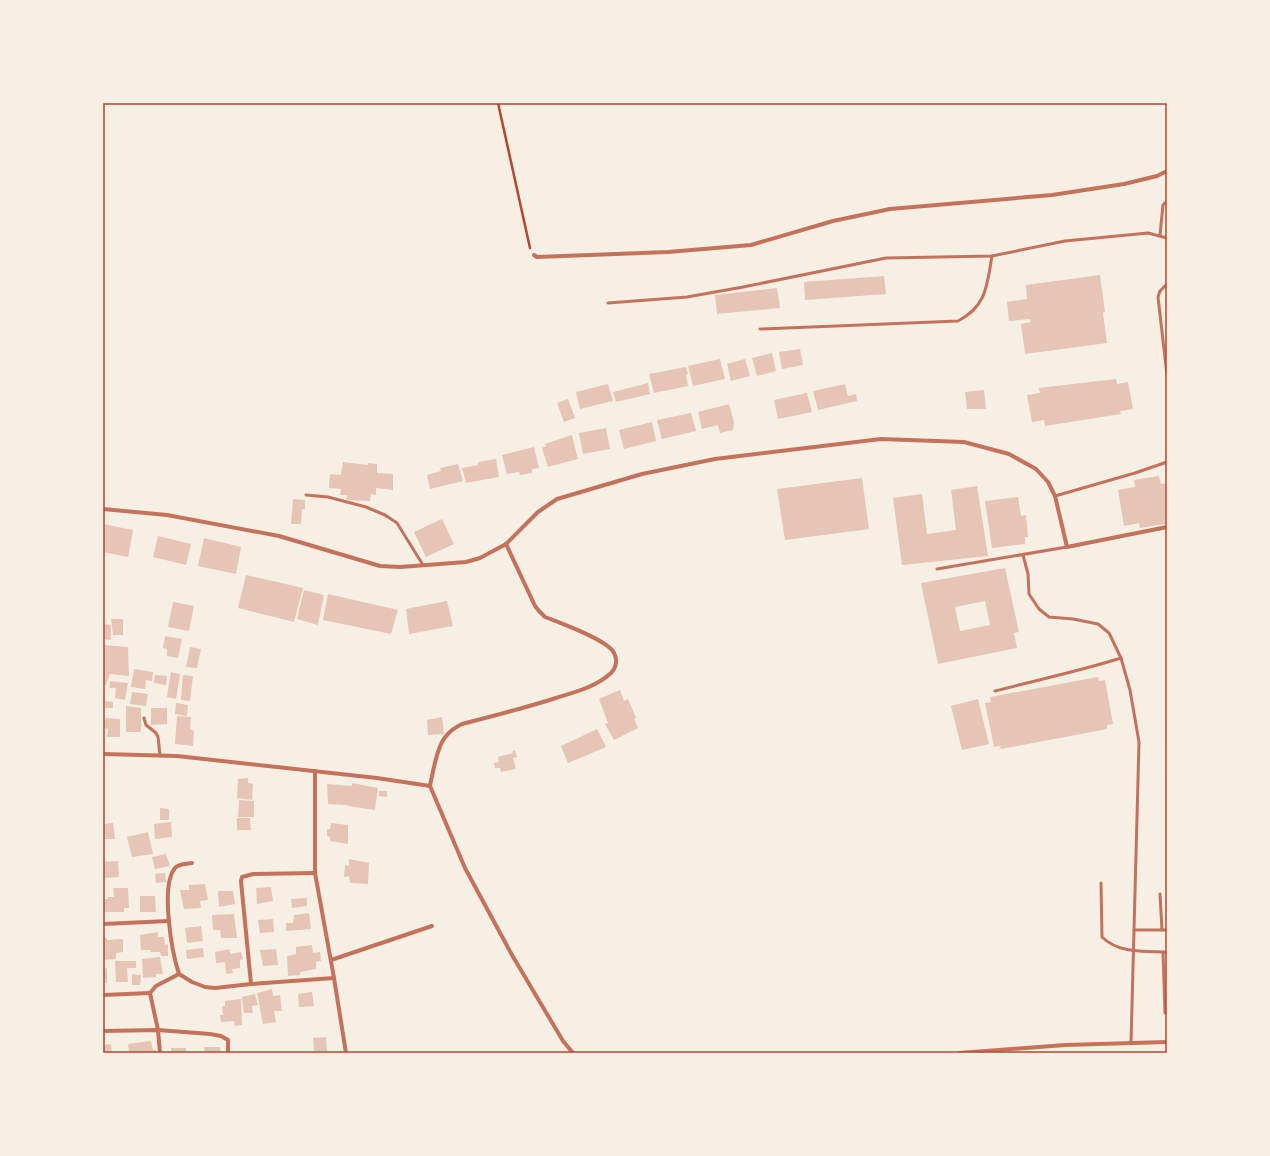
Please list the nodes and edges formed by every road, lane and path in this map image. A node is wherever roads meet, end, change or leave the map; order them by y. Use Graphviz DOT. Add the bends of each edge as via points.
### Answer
graph roads {
  1 [pos="498,103"];
  2 [pos="1167,171"];
  3 [pos="1167,202"];
  4 [pos="1160,235"];
  5 [pos="1167,238"];
  6 [pos="534,255"];
  7 [pos="992,256"];
  8 [pos="1167,284"];
  9 [pos="608,303"];
  10 [pos="760,329"];
  11 [pos="1167,375"];
  12 [pos="1167,462"];
  13 [pos="306,495"];
  14 [pos="1055,496"];
  15 [pos="103,509"];
  16 [pos="1167,527"];
  17 [pos="506,544"];
  18 [pos="1066,547"];
  19 [pos="1023,555"];
  20 [pos="423,566"];
  21 [pos="937,570"];
  22 [pos="1121,658"];
  23 [pos="995,691"];
  24 [pos="144,718"];
  25 [pos="103,754"];
  26 [pos="160,755"];
  27 [pos="315,771"];
  28 [pos="430,786"];
  29 [pos="192,862"];
  30 [pos="315,873"];
  31 [pos="1101,883"];
  32 [pos="1160,894"];
  33 [pos="169,921"];
  34 [pos="103,924"];
  35 [pos="432,926"];
  36 [pos="1134,930"];
  37 [pos="1162,930"];
  38 [pos="1167,930"];
  39 [pos="1133,951"];
  40 [pos="1165,952"];
  41 [pos="331,960"];
  42 [pos="179,974"];
  43 [pos="334,978"];
  44 [pos="252,984"];
  45 [pos="150,993"];
  46 [pos="103,995"];
  47 [pos="1165,1013"];
  48 [pos="158,1030"];
  49 [pos="103,1031"];
  50 [pos="1167,1042"];
  51 [pos="1131,1044"];
  52 [pos="160,1053"];
  53 [pos="228,1053"];
  54 [pos="346,1053"];
  55 [pos="573,1053"];
  56 [pos="959,1053"];
  1 -- 6 [label="path" via="528,242"];
  2 -- 6 [label="street" via="1158,176 1124,184 1052,195 890,209 833,221 751,245 668,252 537,257"];
  3 -- 4 [label="lane" via="1163,205"];
  4 -- 5 [label="lane"];
  4 -- 7 [label="lane" via="1148,233 1066,241"];
  7 -- 9 [label="lane" via="886,258 687,297"];
  7 -- 10 [label="lane" via="987,289 978,305 958,321"];
  8 -- 11 [label="lane" via="1158,297"];
  12 -- 14 [label="lane"];
  13 -- 20 [label="lane" via="328,497 385,515 397,523"];
  14 -- 17 [label="street" via="1048,482 1036,469 1008,454 964,442 881,439 715,459 642,474 557,499 538,512"];
  14 -- 18 [label="street"];
  15 -- 20 [label="street" via="167,515 279,536 380,566"];
  16 -- 18 [label="street"];
  17 -- 20 [label="street" via="480,558 466,562"];
  17 -- 28 [label="street" via="539,611 604,643 614,652 615,666 603,679 582,690 454,728 445,736 439,750"];
  18 -- 19 [label="lane"];
  19 -- 21 [label="lane"];
  19 -- 22 [label="lane" via="1028,574 1029,594 1039,609 1049,618 1098,624 1109,634"];
  22 -- 23 [label="lane"];
  22 -- 36 [label="lane" via="1130,690 1139,742"];
  24 -- 26 [label="lane" via="146,725 156,733"];
  25 -- 26 [label="street"];
  26 -- 27 [label="street"];
  27 -- 28 [label="street"];
  27 -- 30 [label="street"];
  28 -- 55 [label="street" via="465,868 520,968 563,1041"];
  29 -- 33 [label="street" via="178,865 174,869 168,890"];
  30 -- 41 [label="street"];
  30 -- 44 [label="street" via="253,874 242,877"];
  31 -- 39 [label="lane" via="1102,937 1108,944"];
  32 -- 37 [label="lane"];
  33 -- 34 [label="street"];
  33 -- 42 [label="street"];
  35 -- 41 [label="street"];
  36 -- 37 [label="lane"];
  36 -- 39 [label="lane"];
  37 -- 38 [label="lane"];
  39 -- 40 [label="lane"];
  39 -- 51 [label="lane"];
  40 -- 47 [label="lane"];
  41 -- 43 [label="street"];
  42 -- 44 [label="street" via="205,987"];
  42 -- 45 [label="street" via="156,986"];
  43 -- 44 [label="street"];
  43 -- 54 [label="street"];
  45 -- 46 [label="street"];
  45 -- 48 [label="street"];
  48 -- 49 [label="street"];
  48 -- 52 [label="street"];
  48 -- 53 [label="street" via="221,1036 228,1040"];
  50 -- 51 [label="street"];
  51 -- 56 [label="street" via="1064,1045"];
}
